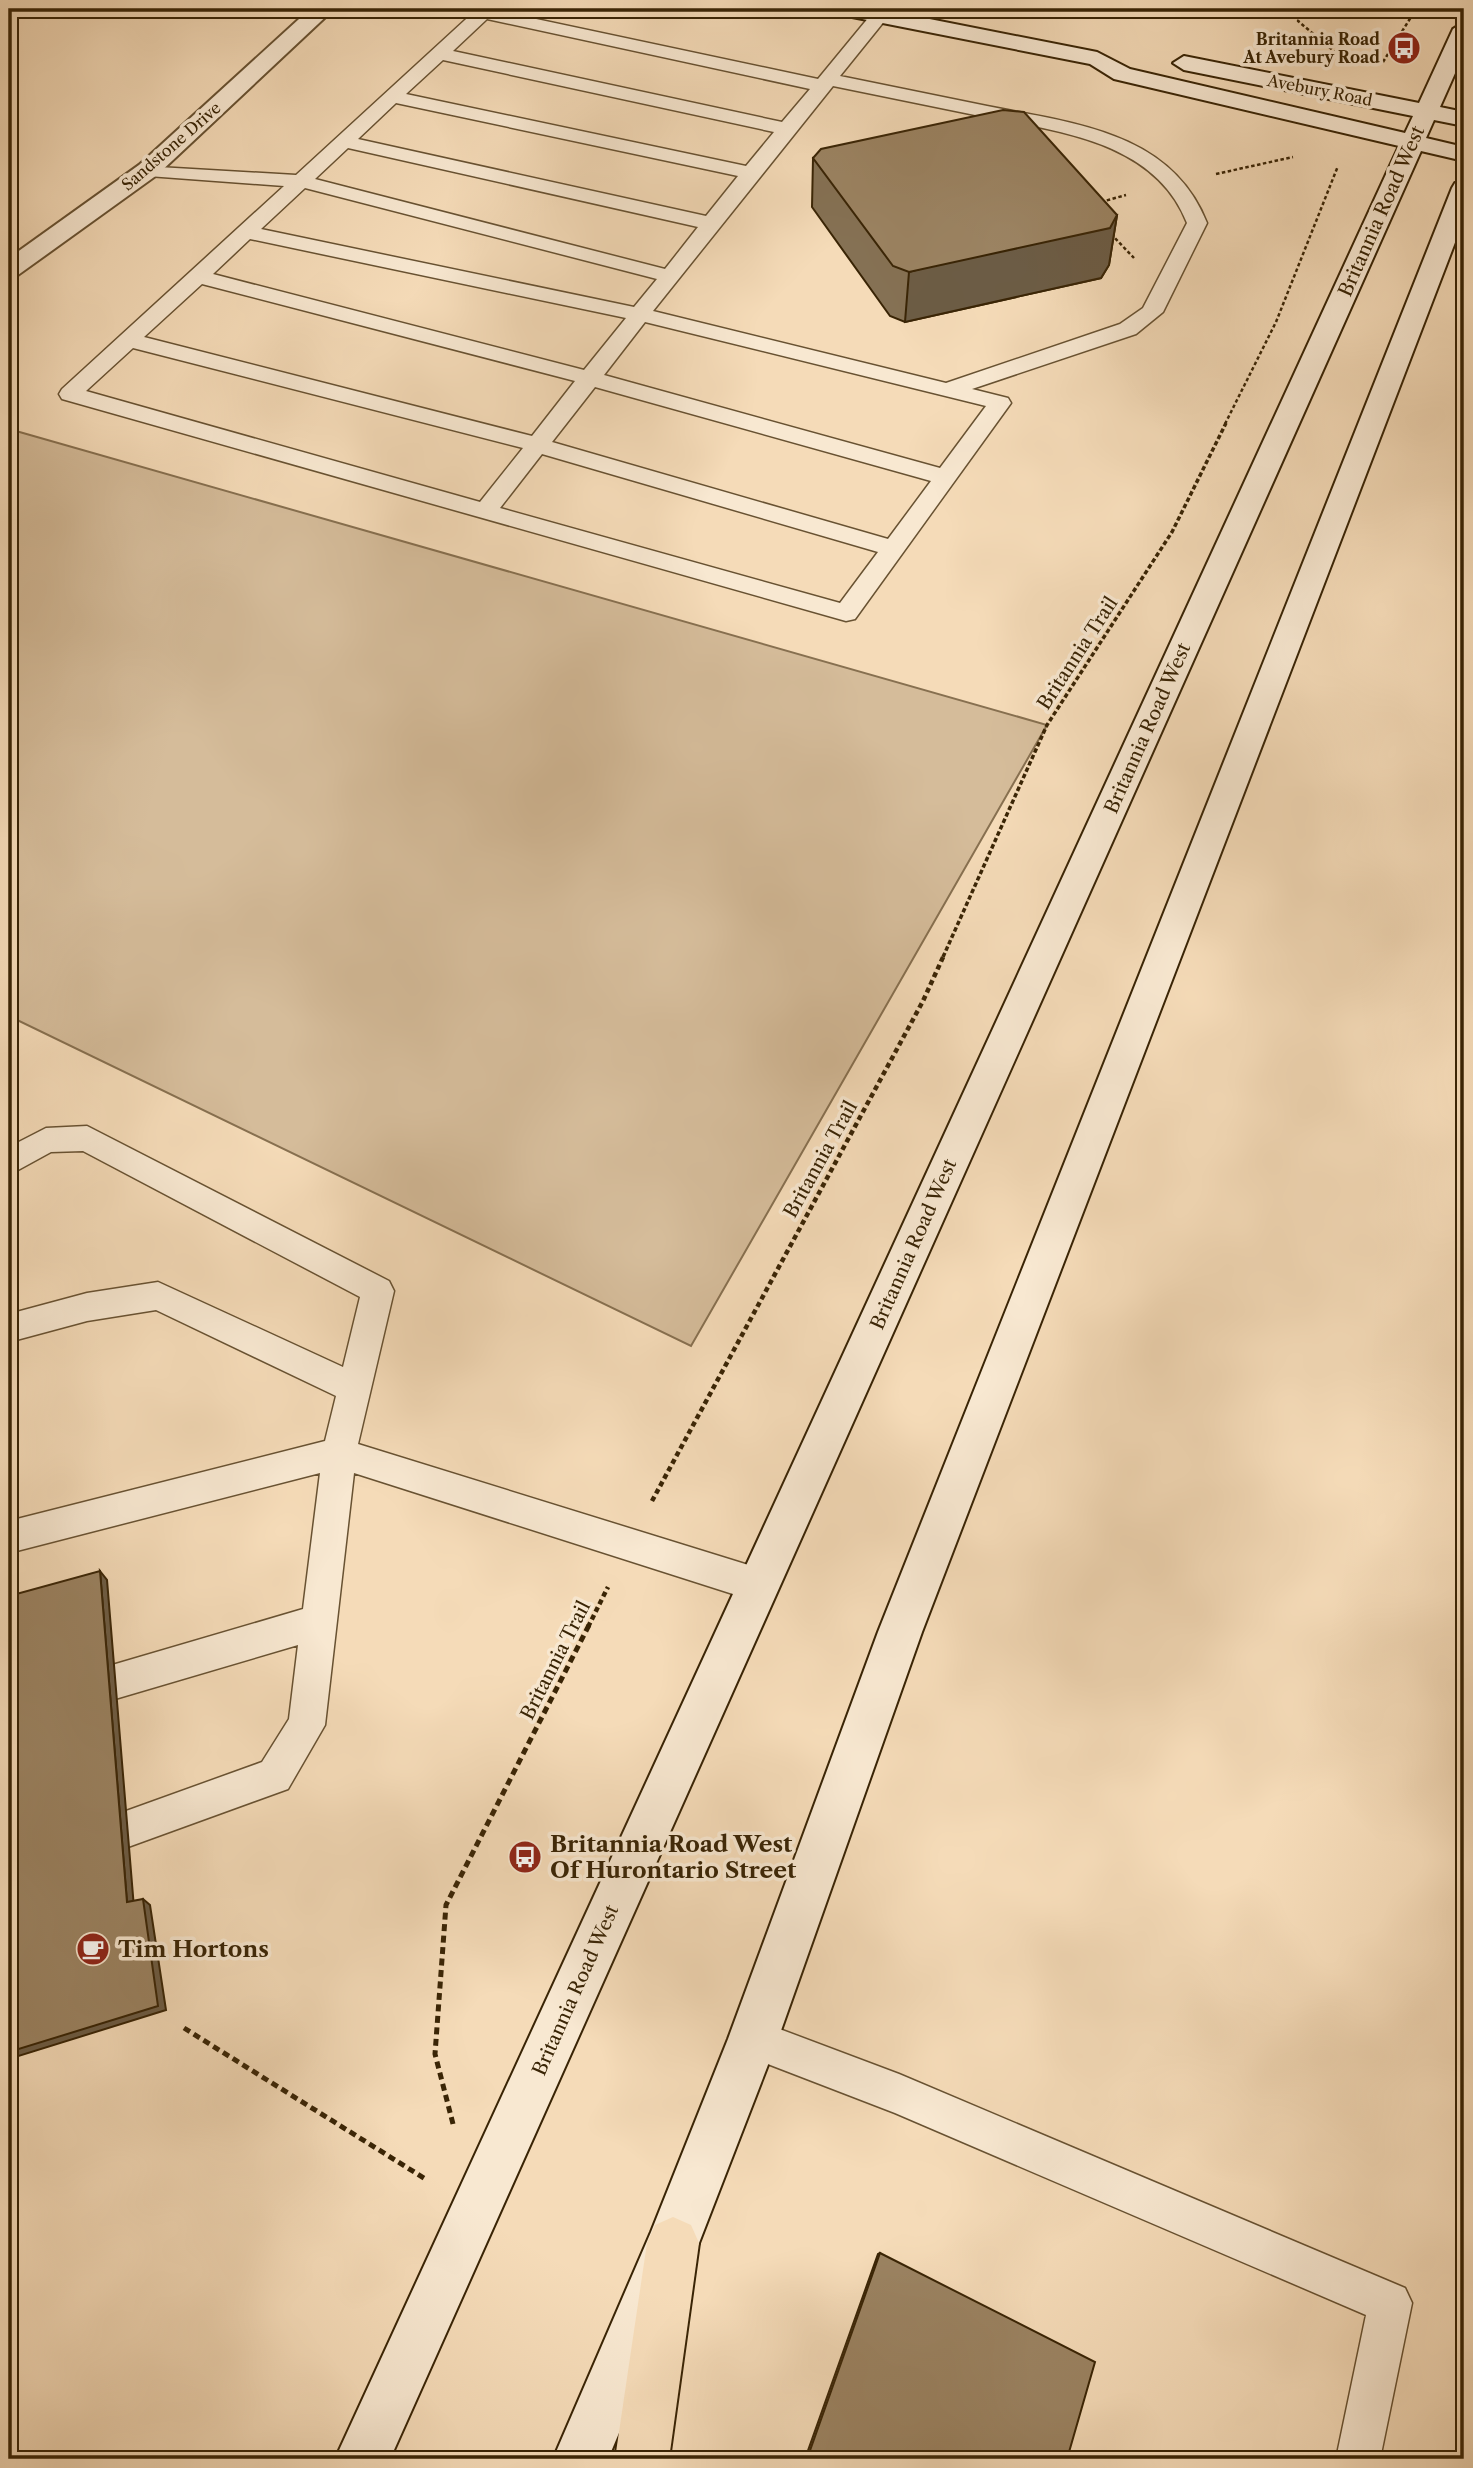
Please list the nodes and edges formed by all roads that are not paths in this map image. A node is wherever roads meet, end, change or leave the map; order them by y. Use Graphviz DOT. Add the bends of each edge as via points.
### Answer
graph roads {
  1 [pos="323,9"];
  2 [pos="848,9"];
  3 [pos="880,15"];
  4 [pos="1464,29"];
  5 [pos="1125,51"];
  6 [pos="439,53"];
  7 [pos="1097,59"];
  8 [pos="1166,59"];
  9 [pos="826,83"];
  10 [pos="393,97"];
  11 [pos="1462,119"];
  12 [pos="790,130"];
  13 [pos="1436,139"];
  14 [pos="341,141"];
  15 [pos="148,170"];
  16 [pos="751,173"];
  17 [pos="301,181"];
  18 [pos="1464,188"];
  19 [pos="713,225"];
  20 [pos="246,232"];
  21 [pos="9,270"];
  22 [pos="197,276"];
  23 [pos="673,276"];
  24 [pos="642,315"];
  25 [pos="128,340"];
  26 [pos="592,379"];
  27 [pos="948,390"];
  28 [pos="538,445"];
  29 [pos="946,477"];
  30 [pos="486,510"];
  31 [pos="893,548"];
  32 [pos="9,1162"];
  33 [pos="9,1328"];
  34 [pos="354,1388"];
  35 [pos="339,1452"];
  36 [pos="9,1537"];
  37 [pos="758,1585"];
  38 [pos="319,1622"];
  39 [pos="115,1682"];
  40 [pos="128,1828"];
  41 [pos="753,2039"];
  42 [pos="673,2243"];
  43 [pos="362,2459"];
  44 [pos="580,2459"];
  45 [pos="642,2459"];
  46 [pos="1358,2459"];
  1 -- 15 [label="main road, Sandstone Drive"];
  2 -- 3 [label="main road, Avebury Road"];
  3 -- 7 [label="main road, Avebury Road"];
  3 -- 9 [label="lane"];
  4 -- 13 [label="main road, Britannia Road West"];
  5 -- 7 [label="main road, Avebury Road"];
  6 -- 9 [label="lane" via="483,13"];
  6 -- 10 [label="lane"];
  6 -- 12 [label="lane"];
  7 -- 13 [label="main road, Avebury Road" via="1122,74"];
  8 -- 13 [label="main road, Avebury Road"];
  9 -- 12 [label="lane"];
  9 -- 27 [label="lane" via="1093,133 1134,152 1187,197 1197,223 1152,312 1128,329"];
  10 -- 14 [label="lane"];
  10 -- 16 [label="lane"];
  11 -- 13 [label="main road, Avebury Road"];
  12 -- 16 [label="lane"];
  13 -- 37 [label="main road, Britannia Road West"];
  14 -- 17 [label="lane"];
  14 -- 19 [label="lane"];
  15 -- 17 [label="lane"];
  15 -- 21 [label="main road, Sandstone Drive"];
  16 -- 19 [label="lane"];
  17 -- 20 [label="lane"];
  17 -- 23 [label="lane"];
  18 -- 41 [label="main road" via="900,1632"];
  19 -- 23 [label="lane"];
  20 -- 22 [label="lane"];
  20 -- 24 [label="lane"];
  22 -- 25 [label="lane"];
  22 -- 26 [label="lane"];
  23 -- 24 [label="lane"];
  24 -- 26 [label="lane"];
  24 -- 27 [label="lane"];
  25 -- 28 [label="lane"];
  25 -- 30 [label="lane" via="70,394"];
  26 -- 28 [label="lane"];
  26 -- 29 [label="lane"];
  27 -- 29 [label="lane" via="1000,403"];
  28 -- 30 [label="lane"];
  28 -- 31 [label="lane"];
  29 -- 31 [label="lane"];
  30 -- 31 [label="lane" via="846,613"];
  32 -- 34 [label="lane" via="46,1140 87,1138 378,1292"];
  33 -- 34 [label="lane" via="87,1307 158,1296"];
  34 -- 35 [label="lane"];
  35 -- 36 [label="lane"];
  35 -- 37 [label="lane"];
  35 -- 38 [label="lane"];
  37 -- 43 [label="main road, Britannia Road West"];
  38 -- 39 [label="lane"];
  38 -- 40 [label="lane" via="307,1725 275,1776"];
  41 -- 42 [label="main road"];
  41 -- 46 [label="lane" via="900,2094 1390,2303"];
  42 -- 44 [label="main road"];
  42 -- 45 [label="main road"];
}
